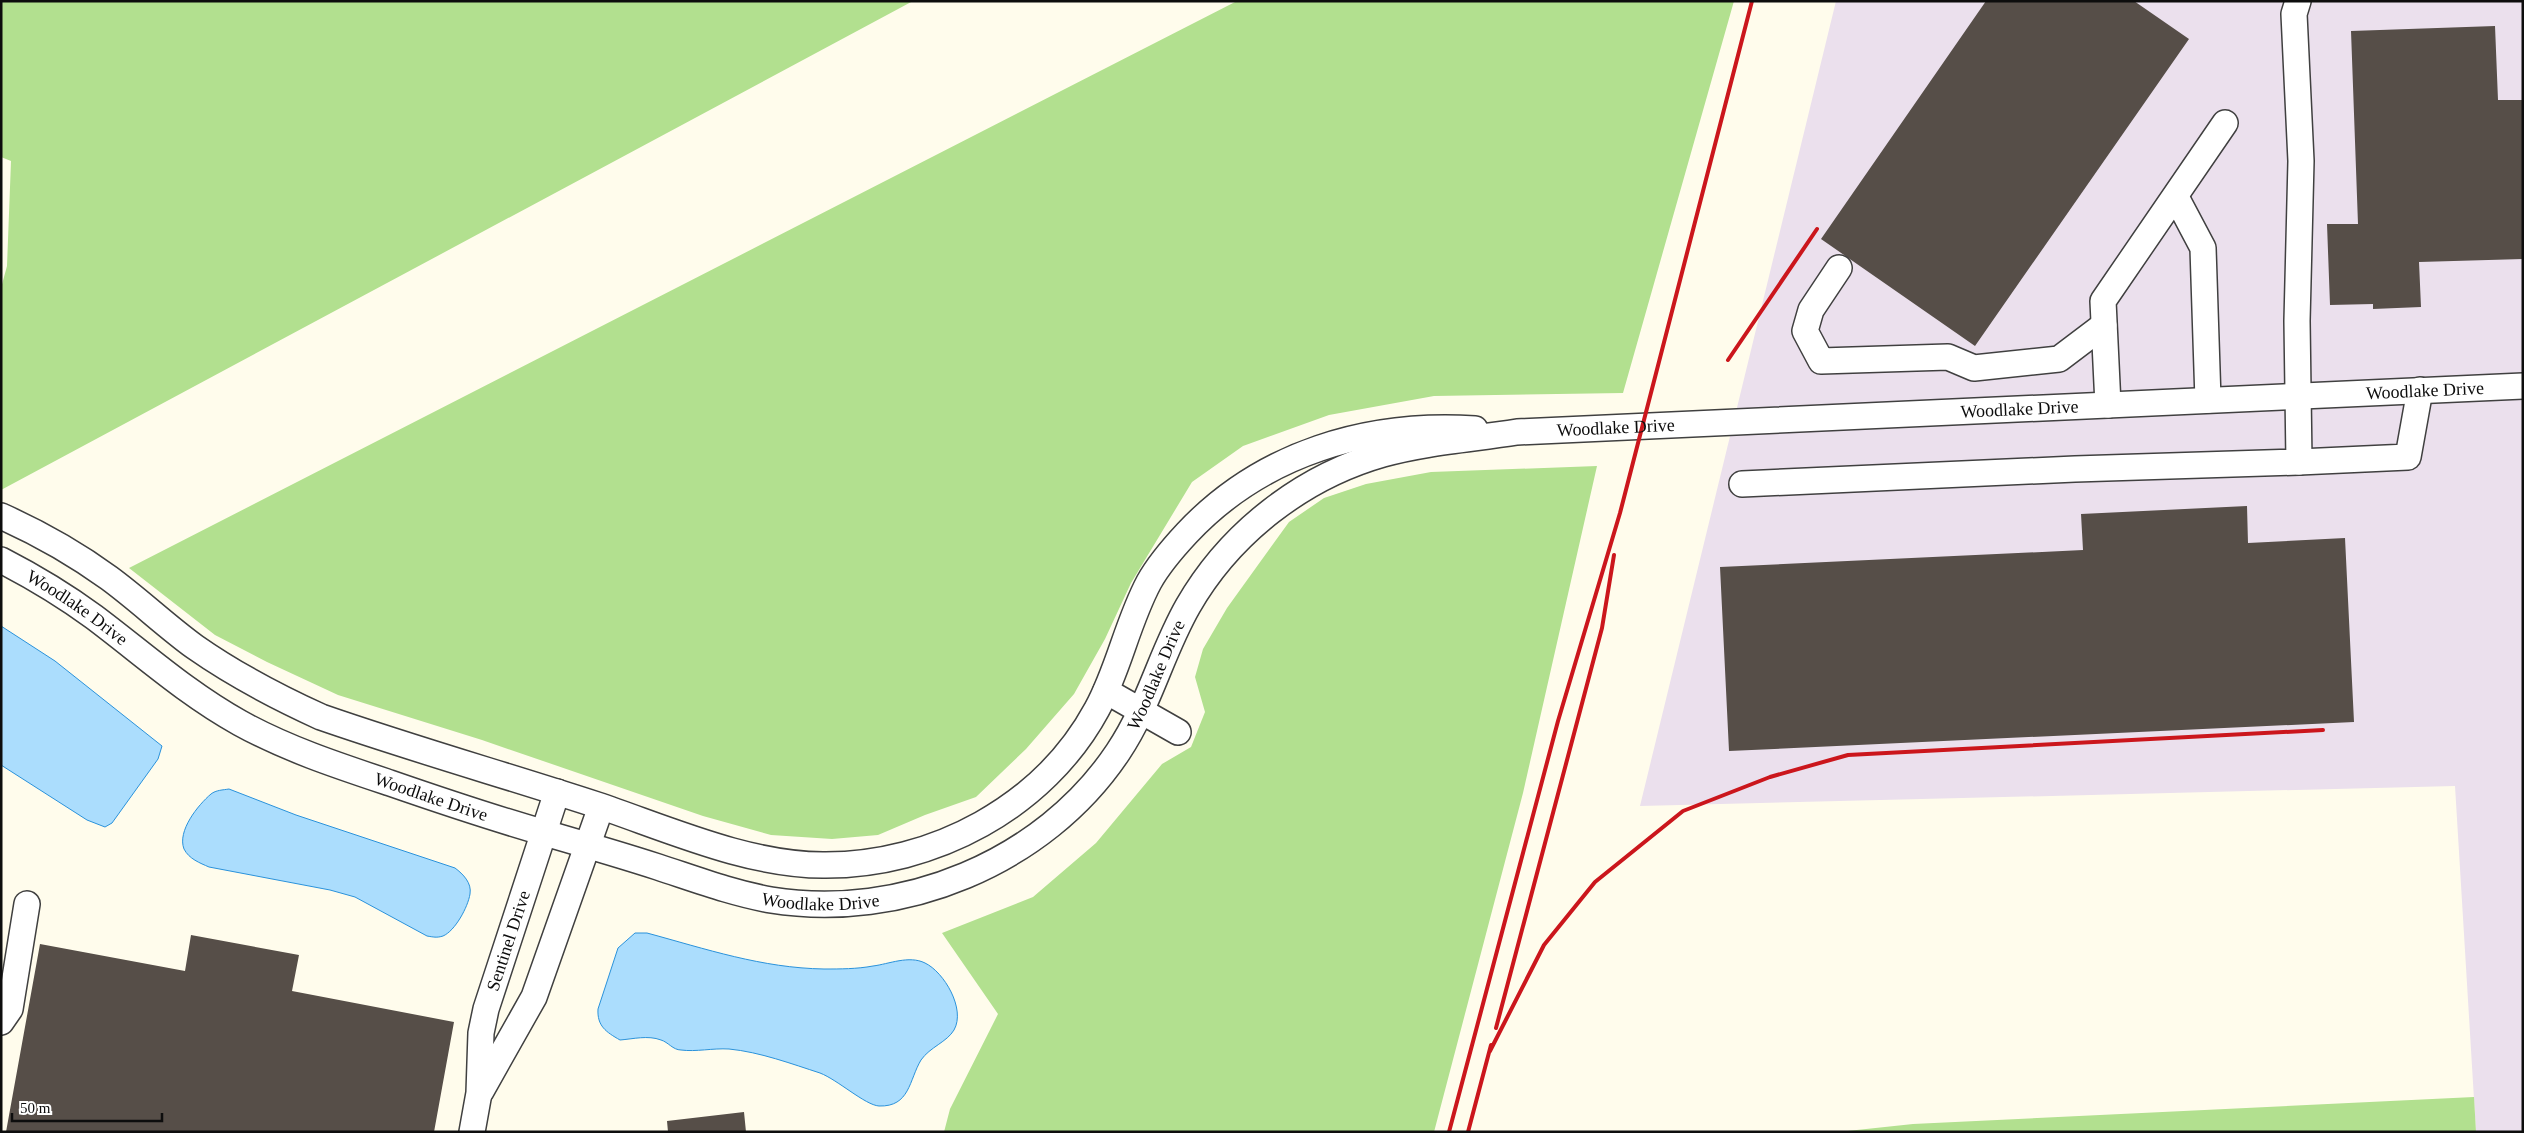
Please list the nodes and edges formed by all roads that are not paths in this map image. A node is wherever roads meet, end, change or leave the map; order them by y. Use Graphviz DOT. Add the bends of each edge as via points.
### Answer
graph roads {
  1 [pos="2298,1"];
  2 [pos="2225,122"];
  3 [pos="2176,197"];
  4 [pos="1839,268"];
  5 [pos="2104,325"];
  6 [pos="2523,386"];
  7 [pos="2420,390"];
  8 [pos="2298,396"];
  9 [pos="2208,400"];
  10 [pos="2108,405"];
  11 [pos="1517,432"];
  12 [pos="2299,462"];
  13 [pos="1742,484"];
  14 [pos="1,516"];
  15 [pos="1,560"];
  16 [pos="1106,691"];
  17 [pos="1142,712"];
  18 [pos="1178,732"];
  19 [pos="557,792"];
  20 [pos="601,807"];
  21 [pos="544,832"];
  22 [pos="587,845"];
  23 [pos="27,904"];
  24 [pos="1,1022"];
  25 [pos="479,1093"];
  26 [pos="472,1132"];
  1 -- 8 [label="street" via="2294,14 2301,161"];
  2 -- 3 [label="street"];
  3 -- 5 [label="street" via="2102,301"];
  3 -- 9 [label="street" via="2203,248"];
  4 -- 5 [label="street" via="1811,310 1805,332 1821,361 1948,357 1974,368 2059,359"];
  5 -- 10 [label="street"];
  6 -- 7 [label="street, Woodlake Drive"];
  7 -- 8 [label="street, Woodlake Drive"];
  7 -- 12 [label="street" via="2408,457"];
  8 -- 9 [label="street, Woodlake Drive"];
  8 -- 12 [label="street"];
  9 -- 10 [label="street, Woodlake Drive"];
  10 -- 11 [label="street, Woodlake Drive"];
  11 -- 16 [label="street, Woodlake Drive" via="1437,426 1361,435 1310,450 1251,480 1198,522 1150,580"];
  11 -- 17 [label="street, Woodlake Drive" via="1370,458 1330,474 1277,507 1228,550 1199,588 1177,627"];
  12 -- 13 [label="street"];
  14 -- 19 [label="street, Woodlake Drive" via="78,557 216,661 288,702 356,729"];
  15 -- 21 [label="street, Woodlake Drive" via="66,597 181,686 276,741 344,768"];
  16 -- 17 [label="street"];
  16 -- 20 [label="street, Woodlake Drive" via="1071,750 1018,801 955,838 885,860 821,866 760,857"];
  17 -- 18 [label="street"];
  17 -- 22 [label="street, Woodlake Drive" via="1101,775 1047,828 970,874 899,897 819,904 767,899 714,886"];
  19 -- 20 [label="street, Woodlake Drive"];
  19 -- 21 [label="street, Sentinel Drive"];
  20 -- 22 [label="street, Sentinel Drive"];
  21 -- 22 [label="street, Woodlake Drive"];
  21 -- 25 [label="street, Sentinel Drive" via="486,1009 481,1033"];
  22 -- 25 [label="street, Sentinel Drive" via="534,997"];
  23 -- 24 [label="street" via="10,1009"];
  25 -- 26 [label="street, Sentinel Drive"];
}
